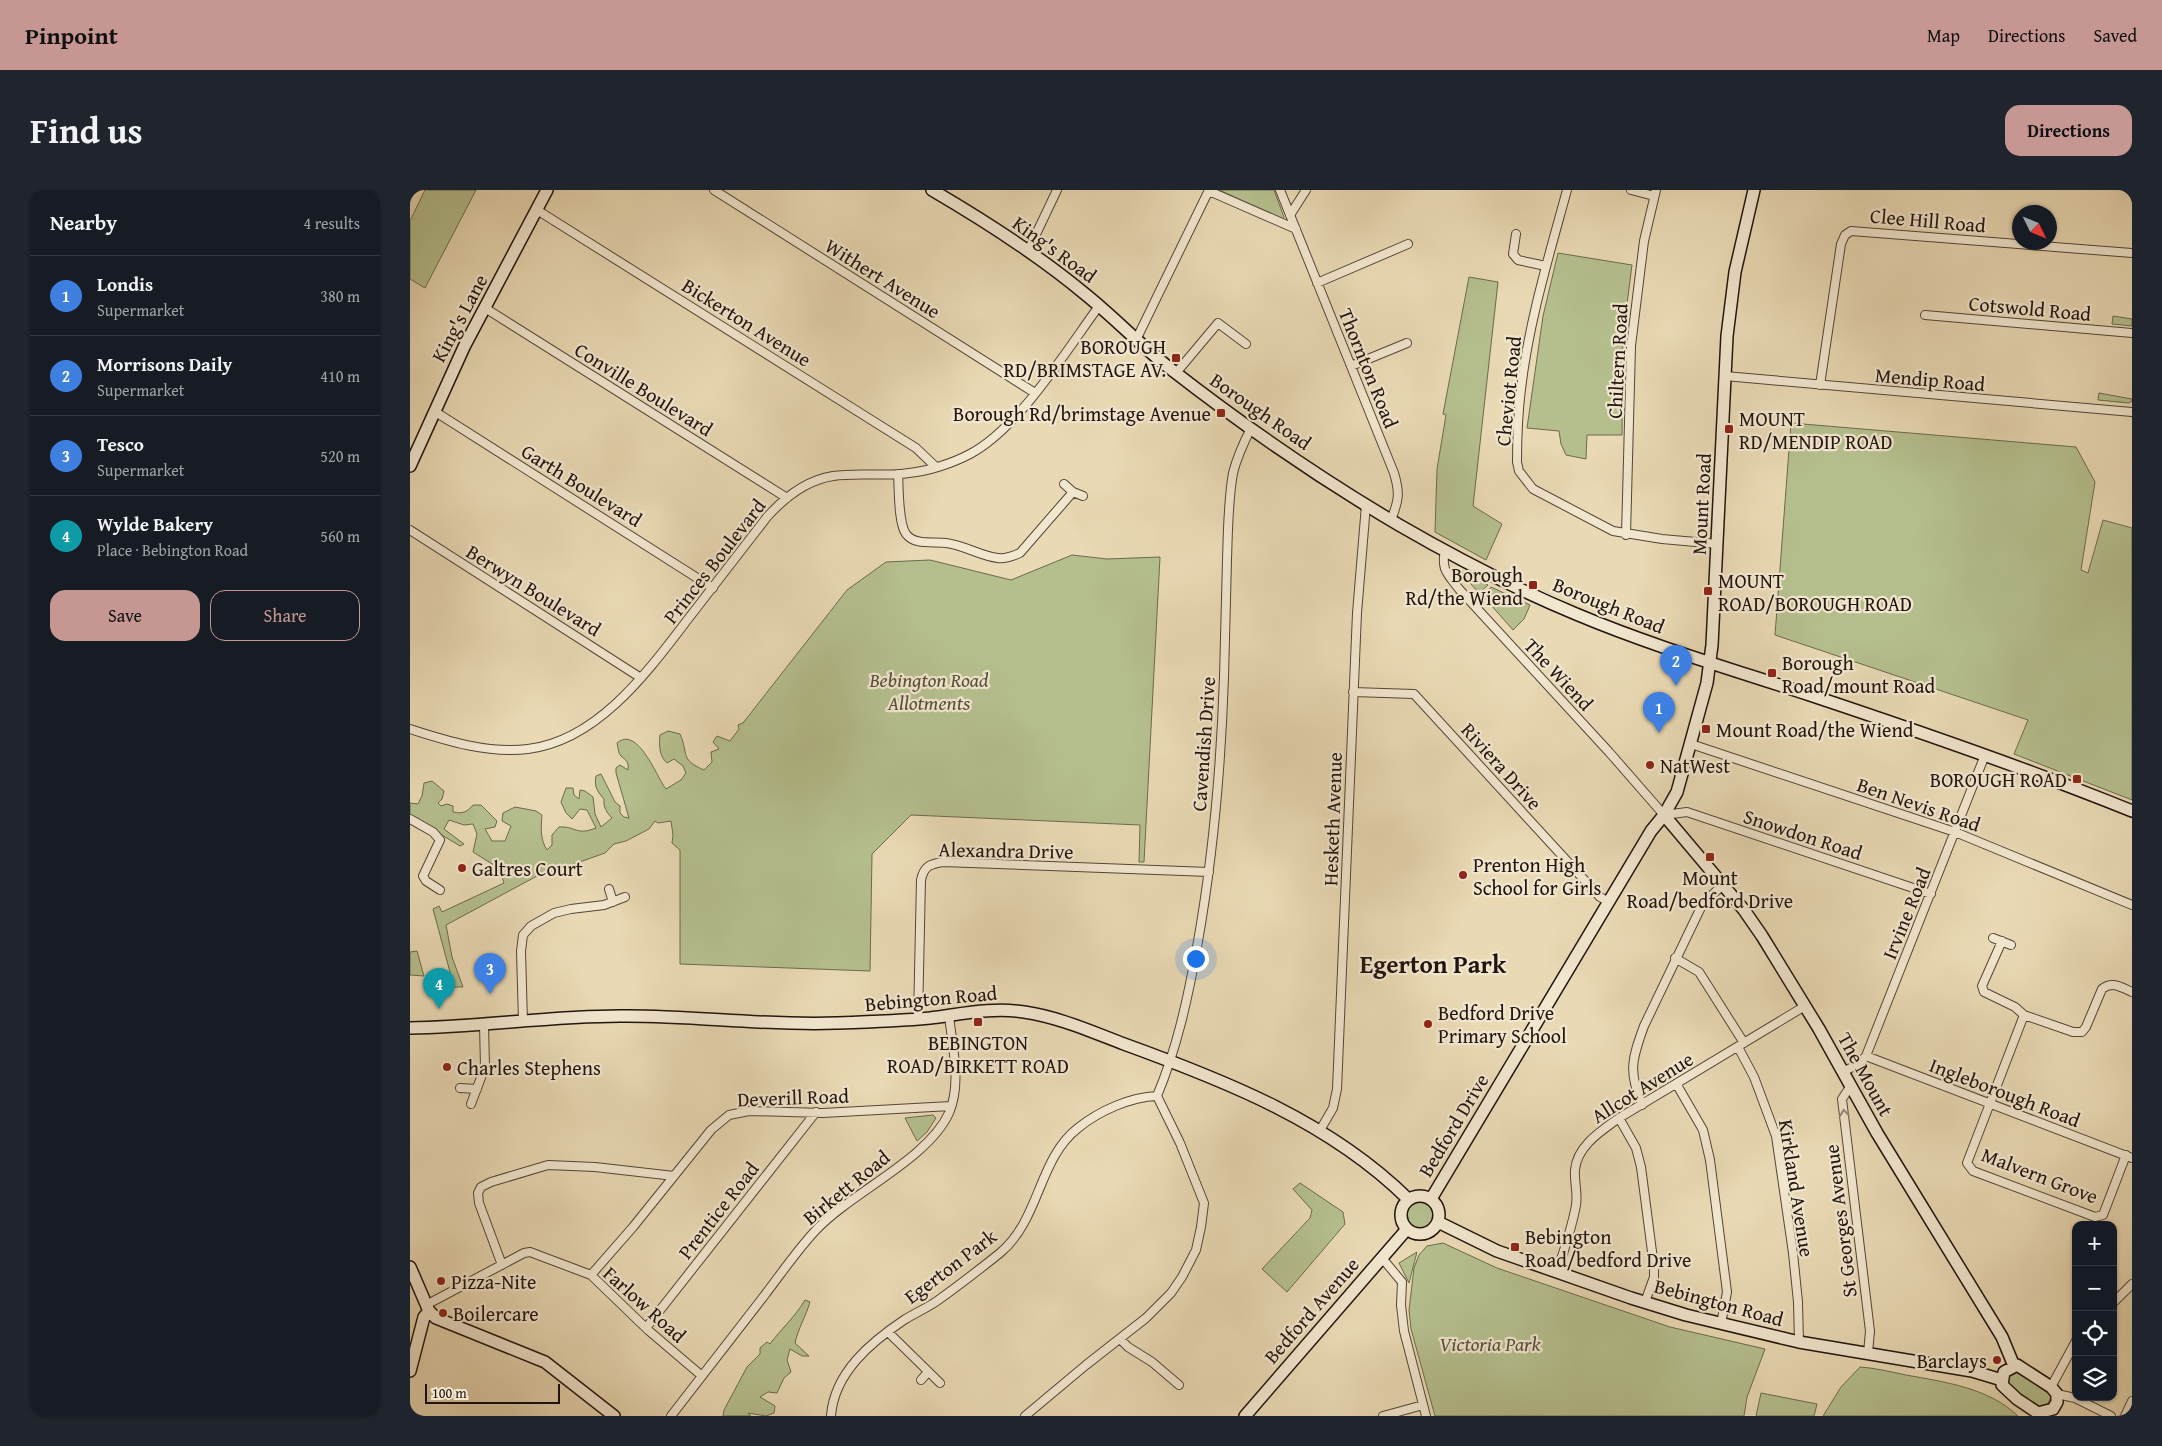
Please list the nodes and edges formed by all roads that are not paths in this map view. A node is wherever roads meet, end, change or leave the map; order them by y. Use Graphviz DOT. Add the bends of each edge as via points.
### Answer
graph roads {
  1 [pos="547,190"];
  2 [pos="714,190"];
  3 [pos="932,190"];
  4 [pos="1057,190"];
  5 [pos="1209,190"];
  6 [pos="1280,190"];
  7 [pos="1306,190"];
  8 [pos="1567,190"];
  9 [pos="1631,190"];
  10 [pos="1754,190"];
  11 [pos="1655,193"];
  12 [pos="537,210"];
  13 [pos="1290,215"];
  14 [pos="1296,229"];
  15 [pos="1516,234"];
  16 [pos="1408,244"];
  17 [pos="1028,251"];
  18 [pos="2132,253"];
  19 [pos="1546,266"];
  20 [pos="1317,283"];
  21 [pos="1099,306"];
  22 [pos="485,308"];
  23 [pos="1925,315"];
  24 [pos="2132,333"];
  25 [pos="1136,340"];
  26 [pos="1407,342"];
  27 [pos="1246,344"];
  28 [pos="1148,351"];
  29 [pos="1351,366"];
  30 [pos="1176,373"];
  31 [pos="1725,376"];
  32 [pos="1820,385"];
  33 [pos="1035,393"];
  34 [pos="434,411"];
  35 [pos="2132,412"];
  36 [pos="1251,428"];
  37 [pos="410,466"];
  38 [pos="936,467"];
  39 [pos="898,474"];
  40 [pos="1064,484"];
  41 [pos="1073,492"];
  42 [pos="1083,496"];
  43 [pos="787,498"];
  44 [pos="1366,504"];
  45 [pos="1391,520"];
  46 [pos="410,530"];
  47 [pos="1626,534"];
  48 [pos="1718,544"];
  49 [pos="1445,550"];
  50 [pos="712,588"];
  51 [pos="1710,663"];
  52 [pos="641,678"];
  53 [pos="1353,692"];
  54 [pos="410,729"];
  55 [pos="1691,744"];
  56 [pos="1985,755"];
  57 [pos="2132,811"];
  58 [pos="1664,815"];
  59 [pos="410,819"];
  60 [pos="1955,832"];
  61 [pos="1209,872"];
  62 [pos="1723,885"];
  63 [pos="609,889"];
  64 [pos="440,890"];
  65 [pos="1931,894"];
  66 [pos="625,897"];
  67 [pos="613,902"];
  68 [pos="1608,902"];
  69 [pos="2132,905"];
  70 [pos="1993,938"];
  71 [pos="2002,941"];
  72 [pos="2011,945"];
  73 [pos="1675,958"];
  74 [pos="2132,992"];
  75 [pos="1805,1006"];
  76 [pos="949,1015"];
  77 [pos="2024,1015"];
  78 [pos="918,1018"];
  79 [pos="522,1022"];
  80 [pos="484,1025"];
  81 [pos="410,1028"];
  82 [pos="1741,1045"];
  83 [pos="1866,1056"];
  84 [pos="1172,1062"];
  85 [pos="1843,1072"];
  86 [pos="1677,1085"];
  87 [pos="1850,1087"];
  88 [pos="460,1088"];
  89 [pos="477,1089"];
  90 [pos="1158,1096"];
  91 [pos="471,1104"];
  92 [pos="1642,1104"];
  93 [pos="1989,1104"];
  94 [pos="951,1106"];
  95 [pos="816,1112"];
  96 [pos="1619,1118"];
  97 [pos="1319,1132"];
  98 [pos="2130,1156"];
  99 [pos="674,1176"];
  100 [pos="1408,1199"];
  101 [pos="1431,1199"];
  102 [pos="1438,1222"];
  103 [pos="1407,1229"];
  104 [pos="1382,1258"];
  105 [pos="502,1265"];
  106 [pos="410,1267"];
  107 [pos="1557,1272"];
  108 [pos="591,1275"];
  109 [pos="2132,1284"];
  110 [pos="2117,1299"];
  111 [pos="1644,1302"];
  112 [pos="428,1308"];
  113 [pos="1721,1324"];
  114 [pos="646,1328"];
  115 [pos="888,1332"];
  116 [pos="1120,1339"];
  117 [pos="1799,1342"];
  118 [pos="2072,1350"];
  119 [pos="1868,1353"];
  120 [pos="2014,1366"];
  121 [pos="410,1372"];
  122 [pos="928,1372"];
  123 [pos="702,1376"];
  124 [pos="921,1380"];
  125 [pos="2002,1380"];
  126 [pos="940,1383"];
  127 [pos="1179,1385"];
  128 [pos="2054,1390"];
  129 [pos="2132,1401"];
  130 [pos="1423,1406"];
  131 [pos="2046,1414"];
  132 [pos="614,1416"];
  133 [pos="671,1416"];
  134 [pos="831,1416"];
  135 [pos="1025,1416"];
  136 [pos="1245,1416"];
  137 [pos="1383,1416"];
  138 [pos="1426,1416"];
  139 [pos="2111,1416"];
  140 [pos="2125,1416"];
  1 -- 12 [label="street, King's Lane"];
  2 -- 33 [label="street, Withert Avenue"];
  3 -- 17 [label="street, King's Road"];
  4 -- 17 [label="street"];
  5 -- 14 [label="street"];
  5 -- 25 [label="street"];
  6 -- 13 [label="street, Thornton Road"];
  7 -- 13 [label="street"];
  8 -- 19 [label="street, Cheviot Road"];
  9 -- 11 [label="street"];
  10 -- 31 [label="street, Mount Road" via="1735,272"];
  11 -- 47 [label="street, Chiltern Road" via="1638,283 1631,346"];
  12 -- 22 [label="street, King's Lane"];
  12 -- 38 [label="street, Bickerton Avenue" via="916,448"];
  13 -- 14 [label="street, Thornton Road"];
  14 -- 20 [label="street, Thornton Road"];
  15 -- 19 [label="street" via="1513,254 1518,260"];
  16 -- 20 [label="street"];
  17 -- 21 [label="street, King's Road"];
  18 -- 32 [label="street, Clee Hill Road" via="1851,230 1841,244"];
  19 -- 47 [label="street, Cheviot Road" via="1521,390 1516,462 1533,489 1613,531"];
  20 -- 29 [label="street, Thornton Road"];
  21 -- 25 [label="street, King's Road"];
  21 -- 33 [label="street, Princes Boulevard"];
  22 -- 34 [label="street, King's Lane"];
  22 -- 43 [label="street, Conville Boulevard"];
  23 -- 24 [label="street, Cotswold Road"];
  25 -- 28 [label="street, King's Road"];
  26 -- 29 [label="street"];
  27 -- 30 [label="street" via="1218,323"];
  28 -- 30 [label="street, Borough Road"];
  29 -- 45 [label="street, Thornton Road" via="1399,491"];
  30 -- 36 [label="street, Borough Road"];
  31 -- 32 [label="street, Mendip Road"];
  31 -- 48 [label="street, Mount Road"];
  32 -- 35 [label="street, Mendip Road"];
  33 -- 38 [label="street, Princes Boulevard" via="1008,426 989,442 970,454"];
  34 -- 37 [label="street, King's Lane"];
  34 -- 50 [label="street, Garth Boulevard"];
  36 -- 44 [label="street, Borough Road"];
  36 -- 61 [label="street, Cavendish Drive" via="1233,473 1228,522 1219,772"];
  38 -- 39 [label="street, Princes Boulevard"];
  39 -- 41 [label="street" via="904,532 909,537 924,542 946,543 999,558 1020,553"];
  39 -- 43 [label="street, Princes Boulevard" via="832,476"];
  40 -- 41 [label="street"];
  41 -- 42 [label="street"];
  43 -- 50 [label="street, Princes Boulevard" via="767,517"];
  44 -- 45 [label="street, Borough Road"];
  44 -- 53 [label="street, Hesketh Avenue"];
  45 -- 49 [label="street, Borough Road"];
  46 -- 52 [label="street, Berwyn Boulevard"];
  47 -- 48 [label="street, Cheviot Road"];
  48 -- 51 [label="street, Mount Road"];
  49 -- 51 [label="street, Borough Road" via="1575,614"];
  49 -- 58 [label="street, The Wiend" via="1442,564 1459,589"];
  50 -- 52 [label="street, Princes Boulevard"];
  51 -- 55 [label="street, Mount Road"];
  51 -- 56 [label="street, Borough Road"];
  52 -- 54 [label="street, Princes Boulevard" via="618,703 586,727 555,744 528,749 493,749 449,741"];
  53 -- 68 [label="street, Riviera Drive" via="1414,694"];
  53 -- 97 [label="street, Hesketh Avenue" via="1338,1089 1334,1108"];
  55 -- 58 [label="street, Mount Road" via="1679,788"];
  55 -- 60 [label="street, Ben Nevis Road"];
  56 -- 57 [label="street, Borough Road"];
  56 -- 60 [label="street, Irvine Road"];
  58 -- 62 [label="street, The Mount"];
  58 -- 65 [label="street, Snowdon Road" via="1685,812"];
  58 -- 68 [label="street, Bedford Drive"];
  59 -- 64 [label="street" via="433,832 440,840 424,876"];
  60 -- 65 [label="street, Irvine Road"];
  60 -- 69 [label="street, Ben Nevis Road"];
  61 -- 78 [label="street, Alexandra Drive" via="943,862 927,866 921,880"];
  61 -- 84 [label="street, Cavendish Drive" via="1193,969"];
  62 -- 73 [label="street" via="1703,903"];
  62 -- 75 [label="street, The Mount" via="1762,936"];
  63 -- 67 [label="street"];
  65 -- 83 [label="street, Irvine Road"];
  66 -- 67 [label="street"];
  67 -- 79 [label="street" via="554,913 531,926 523,935"];
  68 -- 101 [label="street, Bedford Drive"];
  70 -- 71 [label="street"];
  71 -- 72 [label="street"];
  71 -- 77 [label="street" via="1982,986 1984,992 2016,1007"];
  73 -- 82 [label="street, Kirkland Avenue" via="1699,972"];
  73 -- 92 [label="street" via="1636,1047 1632,1071"];
  74 -- 77 [label="street" via="2113,984 2107,985 2102,989 2082,1032 2073,1032"];
  75 -- 82 [label="street, Allcot Avenue"];
  75 -- 85 [label="street, The Mount"];
  76 -- 78 [label="street, Bebington Road"];
  76 -- 84 [label="street, Bebington Road" via="1003,1010 1026,1012 1059,1020"];
  76 -- 94 [label="street, Birkett Road" via="955,1076"];
  77 -- 93 [label="street"];
  78 -- 79 [label="street, Bebington Road" via="828,1024 618,1016"];
  79 -- 80 [label="street, Bebington Road"];
  80 -- 81 [label="street, Bebington Road"];
  80 -- 89 [label="street" via="485,1067"];
  82 -- 86 [label="street, Allcot Avenue"];
  82 -- 117 [label="street, Kirkland Avenue" via="1776,1136 1793,1253"];
  83 -- 85 [label="street"];
  83 -- 93 [label="street, Ingleborough Road"];
  84 -- 90 [label="street"];
  84 -- 97 [label="street, Bebington Road" via="1263,1100"];
  85 -- 87 [label="street, The Mount"];
  86 -- 92 [label="street, Allcot Avenue"];
  86 -- 113 [label="street" via="1703,1130 1710,1160 1727,1292"];
  119 -- 87 [label="street, St Georges Avenue, one-way" via="1870,1331 1842,1099"];
  87 -- 120 [label="street, The Mount" via="2002,1337"];
  88 -- 89 [label="street"];
  89 -- 91 [label="street"];
  90 -- 115 [label="street, Egerton Park" via="1125,1102 1076,1129 1052,1162 1029,1217 1002,1252 936,1302"];
  90 -- 116 [label="street" via="1204,1203 1202,1227 1196,1250 1177,1285 1146,1318"];
  92 -- 96 [label="street, Allcot Avenue"];
  93 -- 98 [label="street, Ingleborough Road"];
  93 -- 98 [label="street, Malvern Grove" via="1967,1162 1974,1171 2096,1217 2103,1215"];
  94 -- 95 [label="street, Deverill Road"];
  94 -- 123 [label="street, Birkett Road" via="941,1128 928,1141 817,1229"];
  95 -- 99 [label="street, Deverill Road" via="748,1111 729,1115 711,1130"];
  95 -- 114 [label="street, Prentice Road"];
  96 -- 107 [label="street, Allcot Avenue" via="1596,1134 1579,1156 1575,1169 1573,1222"];
  96 -- 111 [label="street" via="1636,1148 1641,1167 1654,1267 1654,1277"];
  97 -- 100 [label="street, Bebington Road" via="1369,1164"];
  99 -- 105 [label="street" via="558,1164 535,1168 481,1187 479,1203"];
  99 -- 108 [label="street, Deverill Road"];
  100 -- 101 [label="street" via="1421,1195"];
  100 -- 103 [label="street" via="1401,1213"];
  101 -- 102 [label="street" via="1439,1210"];
  102 -- 103 [label="street" via="1425,1234"];
  102 -- 107 [label="street, Bebington Road" via="1497,1251"];
  103 -- 104 [label="street, Bedford Avenue"];
  104 -- 130 [label="street" via="1402,1282 1404,1330"];
  104 -- 136 [label="street, Bedford Avenue"];
  105 -- 108 [label="street, Farlow Road" via="530,1252"];
  105 -- 112 [label="street, Farlow Road"];
  106 -- 112 [label="street"];
  107 -- 111 [label="street, Bebington Road"];
  108 -- 114 [label="street, Farlow Road"];
  109 -- 110 [label="street"];
  111 -- 113 [label="street, Bebington Road"];
  112 -- 121 [label="street"];
  112 -- 132 [label="street" via="436,1318 545,1362"];
  113 -- 117 [label="street, Bebington Road"];
  114 -- 123 [label="street, Farlow Road"];
  115 -- 122 [label="street"];
  115 -- 134 [label="street, Egerton Park" via="875,1340 852,1365 837,1390"];
  116 -- 127 [label="street"];
  116 -- 135 [label="street"];
  117 -- 119 [label="street, Bebington Road"];
  118 -- 128 [label="street"];
  119 -- 125 [label="street, Bebington Road" via="1972,1371"];
  120 -- 125 [label="street" via="2004,1372"];
  120 -- 128 [label="street" via="2027,1370"];
  122 -- 124 [label="street"];
  122 -- 126 [label="street"];
  123 -- 133 [label="street, Birkett Road"];
  125 -- 131 [label="street" via="2002,1385 2027,1406"];
  128 -- 131 [label="street" via="2057,1402"];
  128 -- 139 [label="street"];
  129 -- 140 [label="street"];
  130 -- 137 [label="street"];
  130 -- 138 [label="street"];
}
